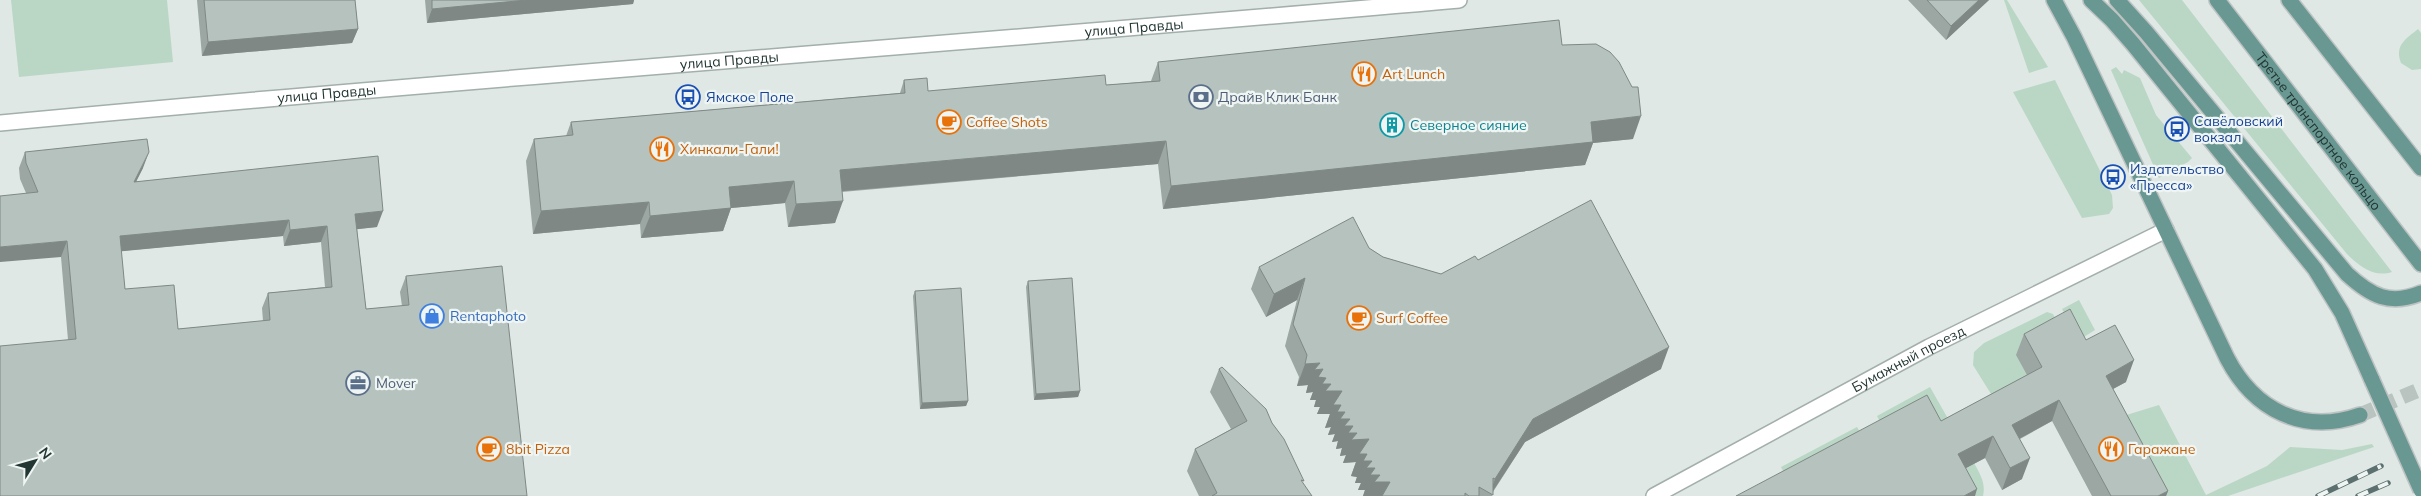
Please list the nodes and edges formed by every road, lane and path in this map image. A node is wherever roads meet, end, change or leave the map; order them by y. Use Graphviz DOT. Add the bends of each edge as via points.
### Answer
graph roads {
  1 [pos="1459,0"];
  2 [pos="2054,0"];
  3 [pos="2091,0"];
  4 [pos="2117,0"];
  5 [pos="2217,0"];
  6 [pos="2289,0"];
  7 [pos="0,123"];
  8 [pos="2421,168"];
  9 [pos="2166,230"];
  10 [pos="2421,264"];
  11 [pos="2421,293"];
  12 [pos="2360,415"];
  13 [pos="2421,490"];
  14 [pos="1654,496"];
  1 -- 7 [label="street, улица Правды" via="438,83"];
  2 -- 9 [label="main road"];
  3 -- 13 [label="main road, bridge" via="2133,44 2315,269 2342,313"];
  4 -- 11 [label="main road" via="2351,278 2382,298 2396,300"];
  5 -- 10 [label="main road, Третье транспортное кольцо"];
  6 -- 8 [label="main road"];
  9 -- 12 [label="main road" via="2235,373 2254,396 2270,408 2306,421 2326,424"];
  9 -- 14 [label="street, Бумажный проезд" via="1928,347"];
}
